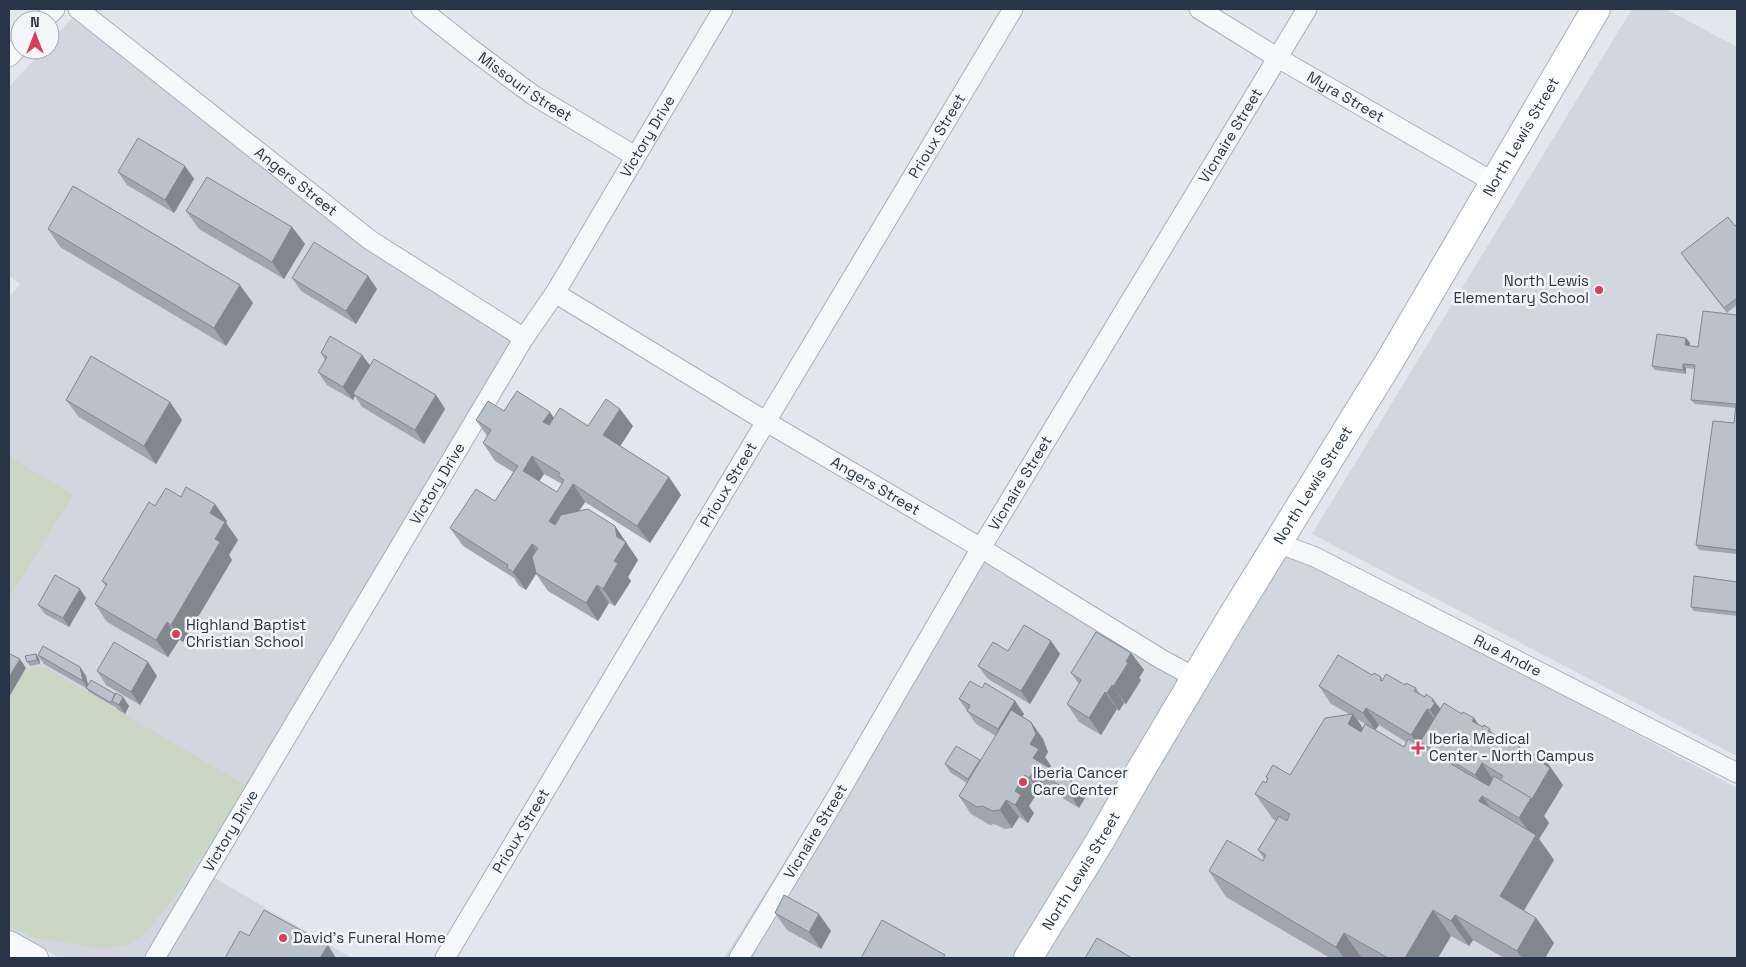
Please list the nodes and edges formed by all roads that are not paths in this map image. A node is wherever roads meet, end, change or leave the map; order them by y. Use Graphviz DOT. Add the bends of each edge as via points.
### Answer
graph roads {
  1 [pos="78,9"];
  2 [pos="421,9"];
  3 [pos="723,9"];
  4 [pos="1013,9"];
  5 [pos="1199,9"];
  6 [pos="1307,9"];
  7 [pos="1596,9"];
  8 [pos="1278,58"];
  9 [pos="635,156"];
  10 [pos="1495,182"];
  11 [pos="554,293"];
  12 [pos="524,338"];
  13 [pos="765,421"];
  14 [pos="1278,543"];
  15 [pos="981,548"];
  16 [pos="1196,678"];
  17 [pos="1737,773"];
  18 [pos="9,943"];
  19 [pos="36,958"];
  20 [pos="155,958"];
  21 [pos="445,958"];
  22 [pos="739,958"];
  23 [pos="1028,958"];
  1 -- 12 [label="street, Angers Street" via="370,240"];
  2 -- 9 [label="street, Missouri Street" via="533,95"];
  3 -- 9 [label="street, Victory Drive"];
  4 -- 13 [label="street, Prioux Street"];
  5 -- 8 [label="street, Myra Street"];
  6 -- 8 [label="street, Vicnaire Street"];
  7 -- 10 [label="main road, North Lewis Street"];
  8 -- 10 [label="street, Myra Street"];
  8 -- 15 [label="street, Vicnaire Street"];
  9 -- 11 [label="street, Victory Drive"];
  10 -- 14 [label="main road, North Lewis Street"];
  11 -- 12 [label="street, Victory Drive"];
  11 -- 13 [label="street, Angers Street"];
  12 -- 20 [label="street, Victory Drive"];
  13 -- 15 [label="street, Angers Street"];
  13 -- 21 [label="street, Prioux Street"];
  14 -- 16 [label="main road, North Lewis Street"];
  14 -- 17 [label="street, Rue Andre" via="1315,557"];
  15 -- 16 [label="street, Angers Street"];
  15 -- 22 [label="street, Vicnaire Street"];
  16 -- 23 [label="main road, North Lewis Street"];
  18 -- 19 [label="street"];
}
